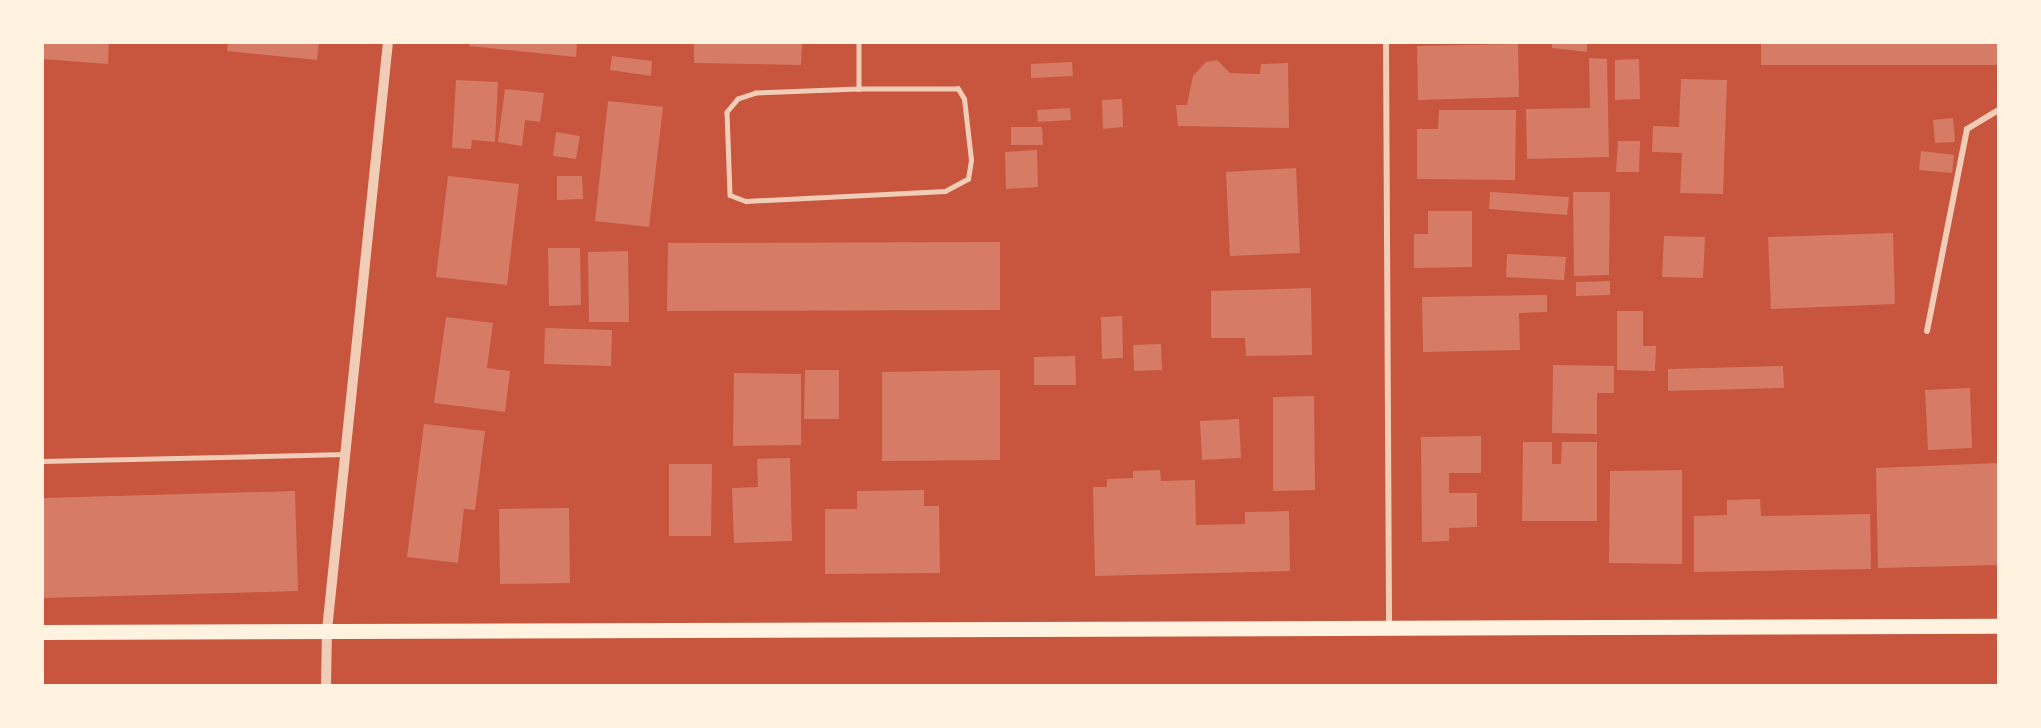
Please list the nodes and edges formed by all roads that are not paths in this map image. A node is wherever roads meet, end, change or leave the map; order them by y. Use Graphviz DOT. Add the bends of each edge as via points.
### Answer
graph roads {
  1 [pos="388,42"];
  2 [pos="859,42"];
  3 [pos="1386,42"];
  4 [pos="859,89"];
  5 [pos="1999,110"];
  6 [pos="1928,331"];
  7 [pos="346,454"];
  8 [pos="42,461"];
  9 [pos="1389,624"];
  10 [pos="1999,626"];
  11 [pos="327,630"];
  12 [pos="42,632"];
  13 [pos="326,686"];
  1 -- 7 [label="street"];
  2 -- 4 [label="lane"];
  3 -- 9 [label="street"];
  4 -- 4 [label="lane" via="738,99 727,112 729,195 746,201 945,190 968,179 971,160 964,99 957,89"];
  5 -- 6 [label="street" via="1967,129"];
  7 -- 8 [label="lane"];
  7 -- 11 [label="street"];
  9 -- 10 [label="main road"];
  9 -- 11 [label="main road"];
  11 -- 12 [label="main road"];
  11 -- 13 [label="street"];
}
